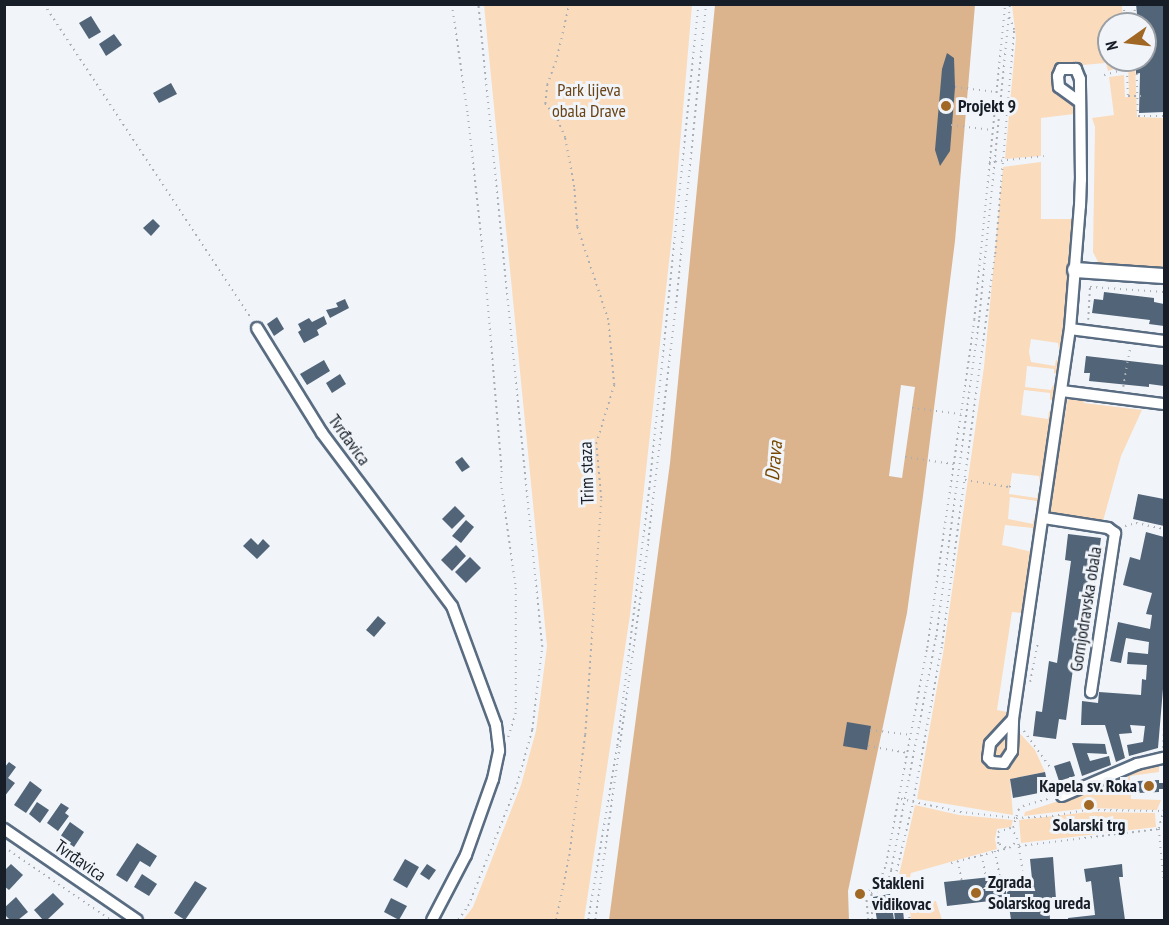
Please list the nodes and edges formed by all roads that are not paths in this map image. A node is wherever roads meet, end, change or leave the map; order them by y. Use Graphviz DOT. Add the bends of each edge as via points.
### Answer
graph roads {
  1 [pos="1080,102"];
  2 [pos="1075,270"];
  3 [pos="1164,276"];
  4 [pos="257,328"];
  5 [pos="1070,329"];
  6 [pos="1164,341"];
  7 [pos="1062,392"];
  8 [pos="1164,404"];
  9 [pos="1044,518"];
  10 [pos="1091,693"];
  11 [pos="1013,719"];
  12 [pos="1164,758"];
  13 [pos="1062,796"];
  14 [pos="4,829"];
  15 [pos="137,921"];
  16 [pos="432,921"];
  1 -- 1 [label="street" via="1076,69 1066,68 1059,72 1058,81 1065,92"];
  1 -- 2 [label="street" via="1081,180"];
  2 -- 3 [label="main road"];
  2 -- 5 [label="street"];
  4 -- 16 [label="street, Tvrđavica" via="322,433 452,606 496,725 499,751 493,779 466,855"];
  5 -- 6 [label="street"];
  5 -- 7 [label="street"];
  7 -- 8 [label="street"];
  7 -- 9 [label="street"];
  9 -- 10 [label="street, Gornjodravska obala" via="1112,529 1116,538"];
  9 -- 11 [label="street"];
  12 -- 13 [label="street" via="1129,767"];
  14 -- 15 [label="street, Tvrđavica"];
}
